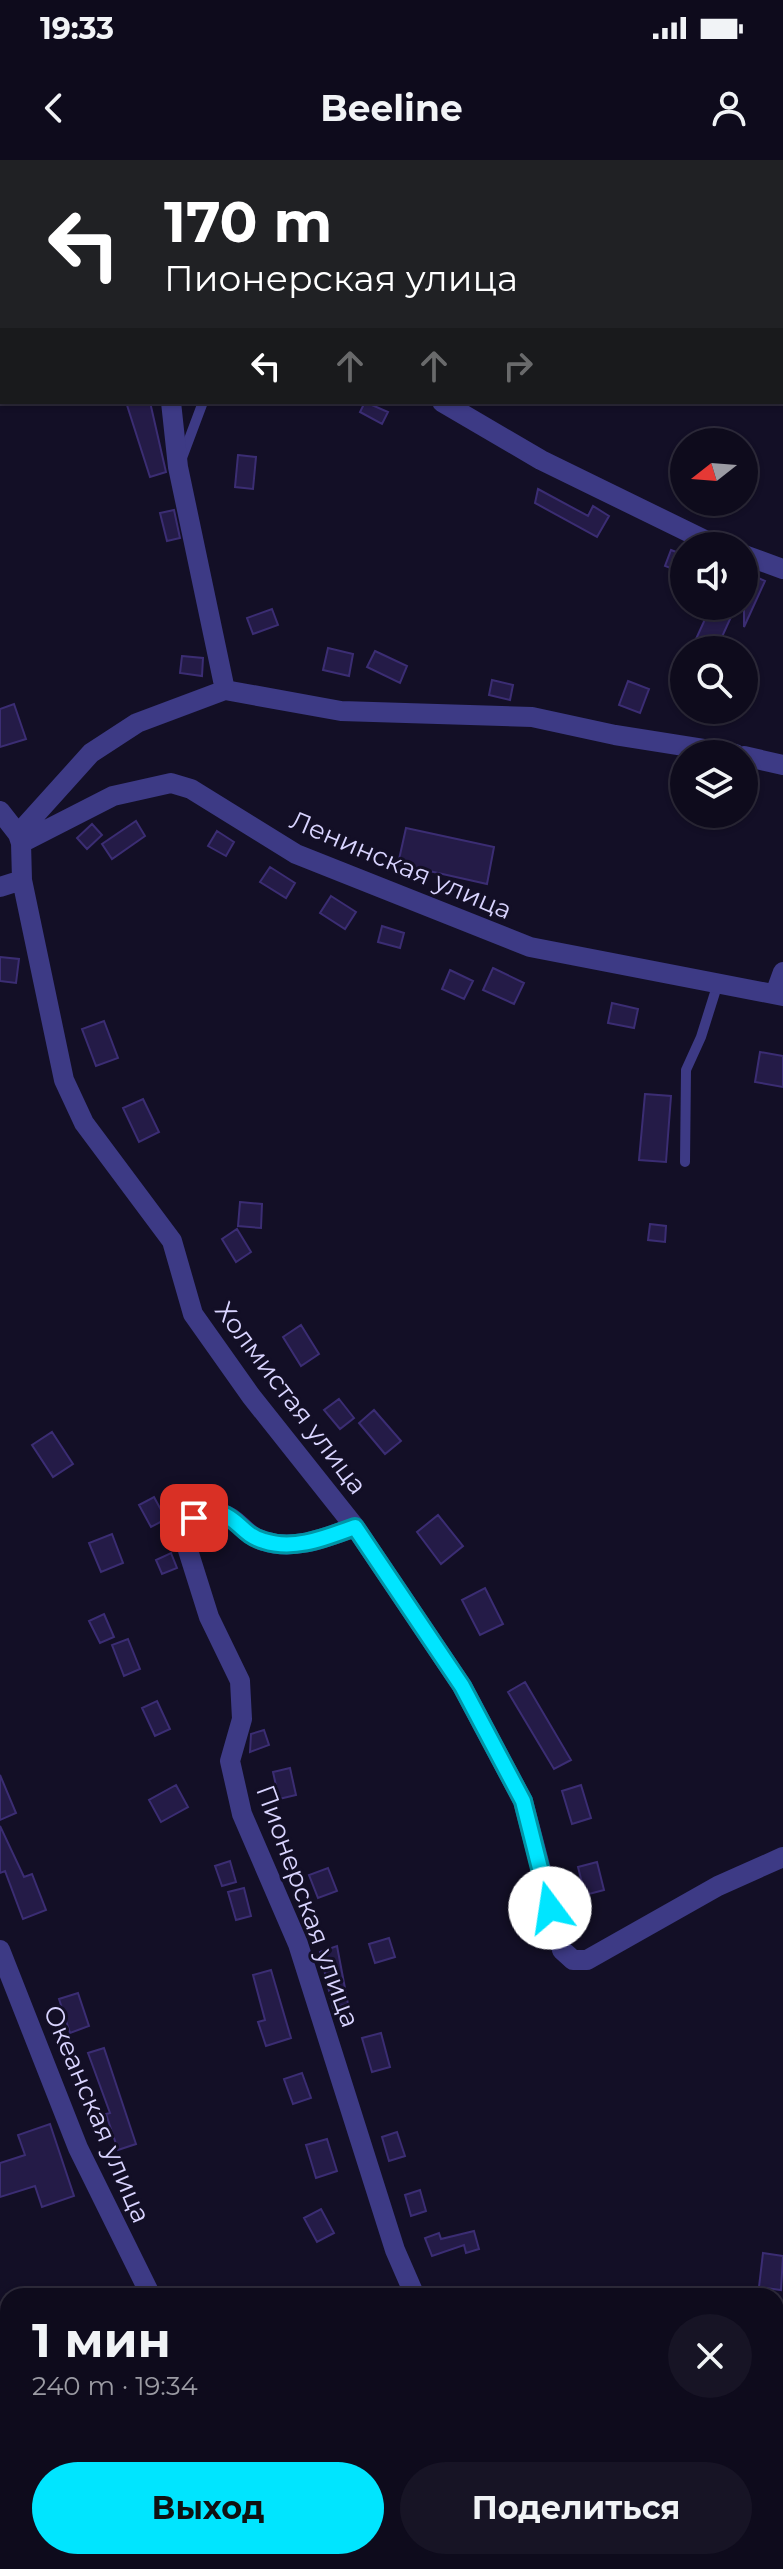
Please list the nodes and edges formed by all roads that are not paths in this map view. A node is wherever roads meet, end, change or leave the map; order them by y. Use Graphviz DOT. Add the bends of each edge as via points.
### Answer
graph roads {
  1 [pos="171,404"];
  2 [pos="202,404"];
  3 [pos="445,404"];
  4 [pos="178,467"];
  5 [pos="688,532"];
  6 [pos="758,560"];
  7 [pos="783,569"];
  8 [pos="225,690"];
  9 [pos="670,744"];
  10 [pos="758,759"];
  11 [pos="783,765"];
  12 [pos="0,811"];
  13 [pos="20,838"];
  14 [pos="22,880"];
  15 [pos="0,887"];
  16 [pos="783,972"];
  17 [pos="718,983"];
  18 [pos="779,995"];
  19 [pos="685,1162"];
  20 [pos="355,1527"];
  21 [pos="783,1857"];
  22 [pos="0,1950"];
  23 [pos="147,2288"];
  24 [pos="412,2288"];
  1 -- 4 [label="street"];
  2 -- 4 [label="lane"];
  3 -- 5 [label="street" via="541,460"];
  4 -- 8 [label="street"];
  6 -- 7 [label="street"];
  8 -- 9 [label="street" via="341,711 532,717"];
  8 -- 13 [label="street" via="137,723 91,753"];
  10 -- 11 [label="street"];
  12 -- 13 [label="street"];
  13 -- 14 [label="street, Холмистая улица"];
  13 -- 17 [label="street, Ленинская улица" via="113,796 171,783 191,789 296,854 530,947"];
  14 -- 15 [label="street"];
  14 -- 20 [label="street, Холмистая улица" via="64,1080 84,1123 172,1241 193,1314"];
  16 -- 18 [label="street"];
  17 -- 18 [label="street, Ленинская улица"];
  17 -- 19 [label="lane" via="686,1070"];
  20 -- 21 [label="street, Холмистая улица" via="462,1686 523,1801 562,1950 573,1960 587,1960 718,1886"];
  20 -- 24 [label="street, Пионерская улица" via="308,1543 263,1541 232,1516 209,1512 194,1518 186,1544 209,1617 240,1681 242,1719 230,1761 242,1814 298,1944"];
  22 -- 23 [label="street, Океанская улица" via="78,2148"];
}
